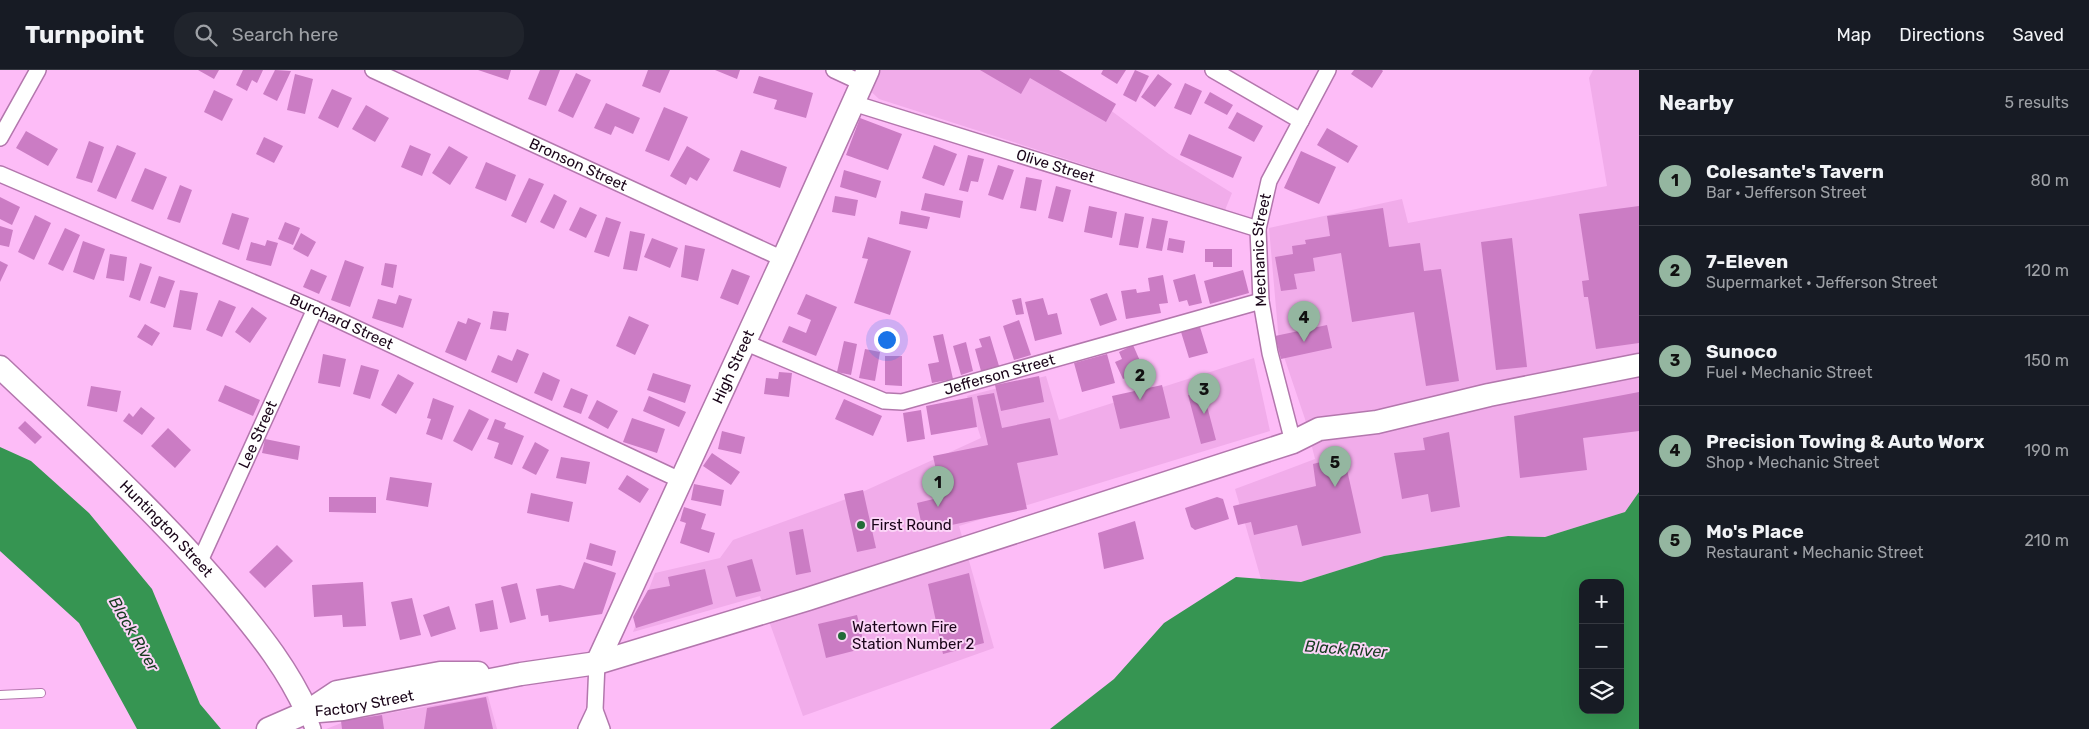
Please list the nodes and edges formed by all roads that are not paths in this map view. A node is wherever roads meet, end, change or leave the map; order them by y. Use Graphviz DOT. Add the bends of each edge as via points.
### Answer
graph roads {
  1 [pos="38,70"];
  2 [pos="373,70"];
  3 [pos="834,70"];
  4 [pos="1213,70"];
  5 [pos="1328,70"];
  6 [pos="861,85"];
  7 [pos="1301,121"];
  8 [pos="0,138"];
  9 [pos="0,174"];
  10 [pos="1258,230"];
  11 [pos="783,259"];
  12 [pos="1261,301"];
  13 [pos="315,309"];
  14 [pos="744,342"];
  15 [pos="1639,365"];
  16 [pos="0,367"];
  17 [pos="1293,442"];
  18 [pos="680,480"];
  19 [pos="200,561"];
  20 [pos="597,663"];
  21 [pos="41,693"];
  22 [pos="0,695"];
  23 [pos="595,710"];
  24 [pos="310,721"];
  25 [pos="268,729"];
  26 [pos="586,729"];
  27 [pos="602,729"];
  1 -- 8 [label="street"];
  2 -- 11 [label="street, Bronson Street"];
  3 -- 6 [label="street, Olive Street"];
  4 -- 7 [label="street"];
  5 -- 7 [label="street, Mechanic Street"];
  6 -- 10 [label="street, Olive Street"];
  6 -- 11 [label="main road, High Street"];
  7 -- 10 [label="street, Mechanic Street" via="1269,181"];
  9 -- 13 [label="street, Burchard Street"];
  10 -- 12 [label="street, Mechanic Street"];
  11 -- 14 [label="main road, High Street"];
  12 -- 14 [label="street, Jefferson Street" via="902,402 884,401"];
  12 -- 17 [label="street, Mechanic Street" via="1270,353"];
  13 -- 18 [label="street, Burchard Street"];
  13 -- 19 [label="street, Lee Street"];
  14 -- 18 [label="main road, High Street"];
  15 -- 17 [label="main road" via="1364,424 1348,438 1323,445"];
  16 -- 19 [label="main road, Huntington Street"];
  17 -- 20 [label="main road, Factory Street" via="808,599"];
  18 -- 20 [label="main road, High Street"];
  19 -- 24 [label="main road, Huntington Street" via="271,648 295,687"];
  20 -- 23 [label="street"];
  20 -- 24 [label="main road, Factory Street" via="521,674 352,707"];
  21 -- 22 [label="lane"];
  23 -- 26 [label="street"];
  23 -- 27 [label="street"];
  24 -- 25 [label="main road, Factory Street"];
}
